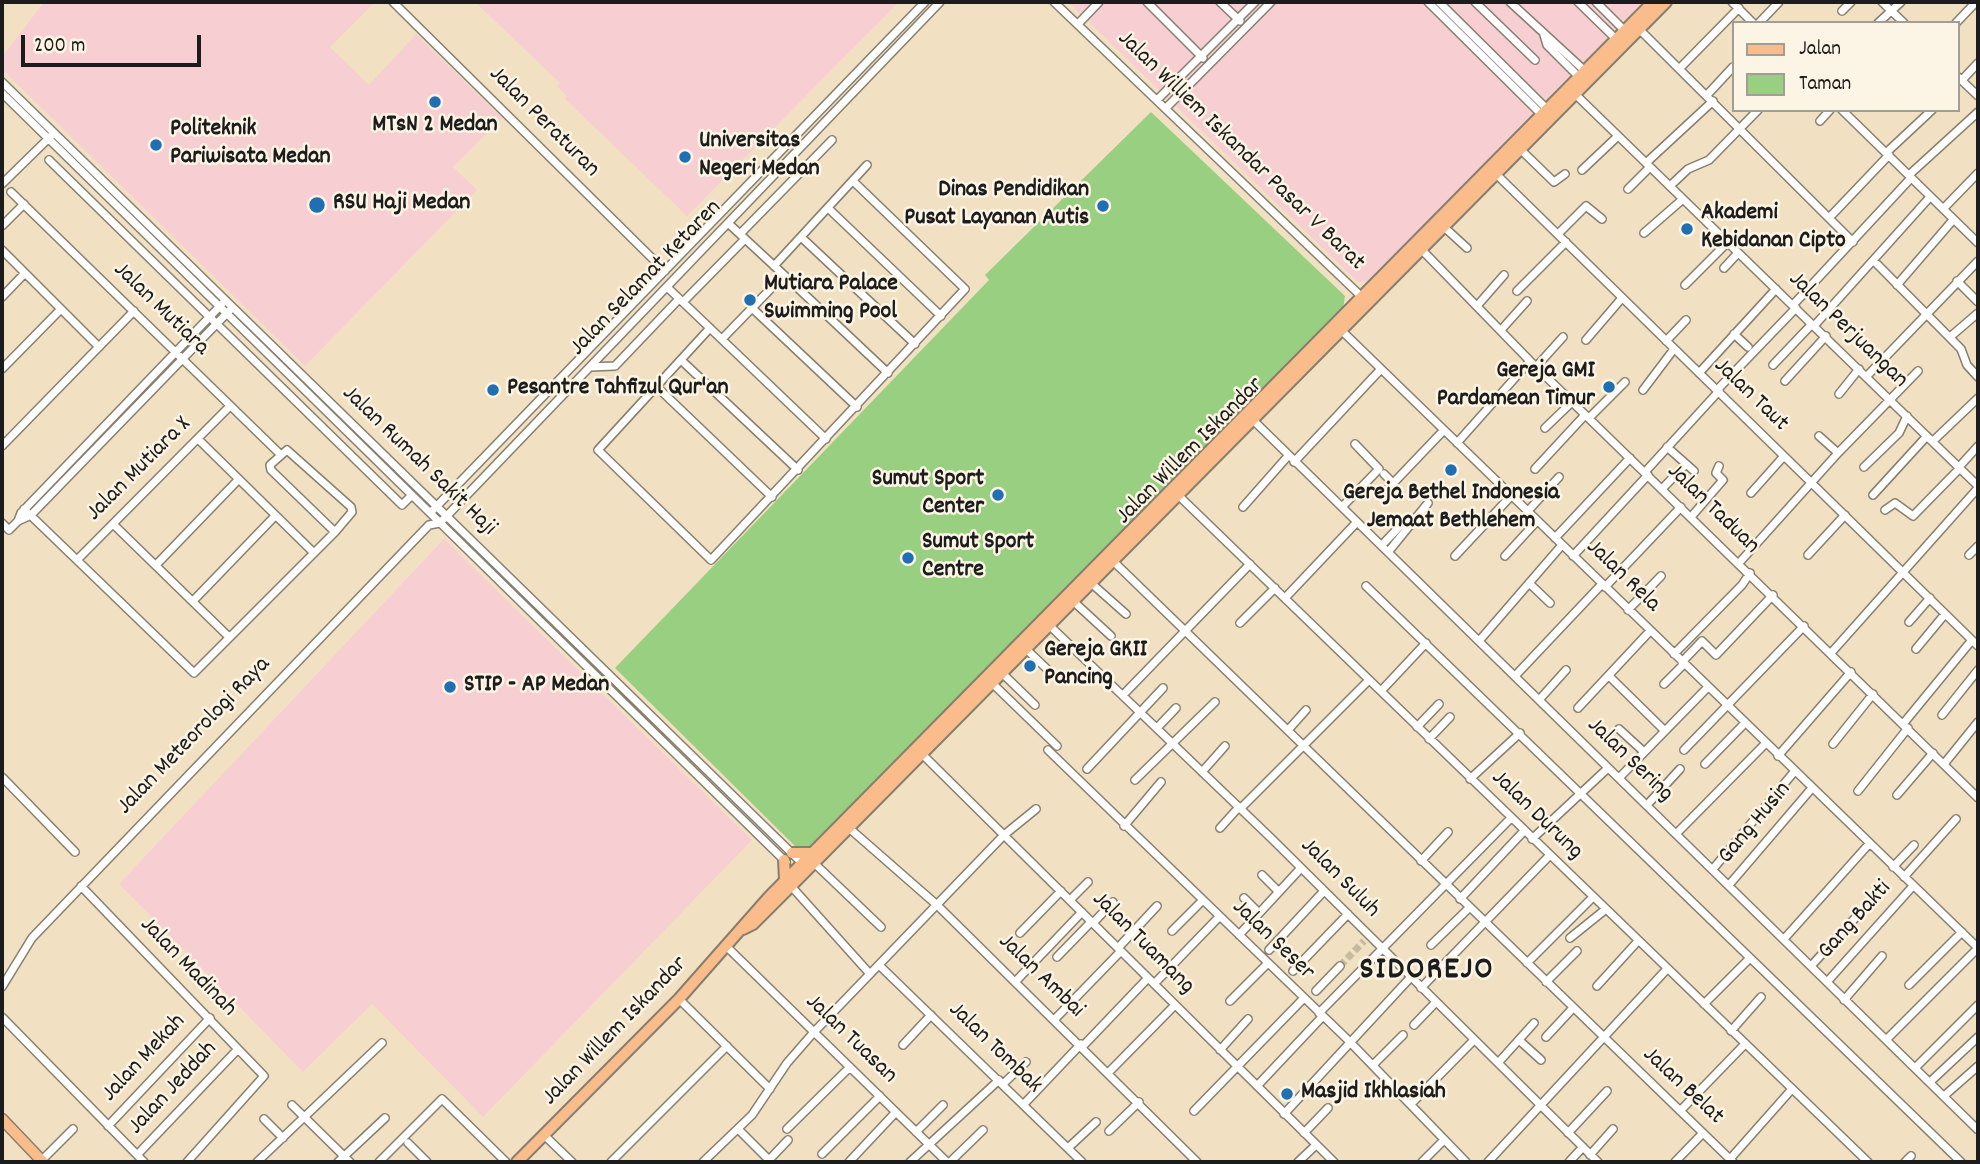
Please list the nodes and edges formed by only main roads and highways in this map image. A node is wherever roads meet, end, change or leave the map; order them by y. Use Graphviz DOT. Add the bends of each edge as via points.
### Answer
graph roads {
  1 [pos="1653,2"];
  2 [pos="1666,2"];
  3 [pos="1572,90"];
  4 [pos="1548,115"];
  5 [pos="1365,300"];
  6 [pos="1190,476"];
  7 [pos="806,864"];
  8 [pos="788,883"];
  9 [pos="2,1119"];
  10 [pos="42,1161"];
  11 [pos="517,1162"];
  1 -- 3 [label="highway, Jalan Willem Iskandar"];
  2 -- 3 [label="highway, Jalan Willem Iskandar"];
  3 -- 4 [label="highway, Jalan Willem Iskandar"];
  4 -- 5 [label="highway, Jalan Willem Iskandar"];
  4 -- 5 [label="highway, Jalan Willem Iskandar" via="1496,174"];
  5 -- 6 [label="highway, Jalan Willem Iskandar"];
  5 -- 6 [label="highway, Jalan Willem Iskandar" via="1252,420"];
  6 -- 7 [label="highway, Jalan Willem Iskandar"];
  6 -- 7 [label="highway, Jalan Willem Iskandar" via="1178,495 849,828"];
  7 -- 8 [label="highway, Jalan Willem Iskandar"];
  7 -- 8 [label="highway" via="788,857"];
  8 -- 11 [label="highway, Jalan Willem Iskandar"];
  9 -- 10 [label="main road"];
}
